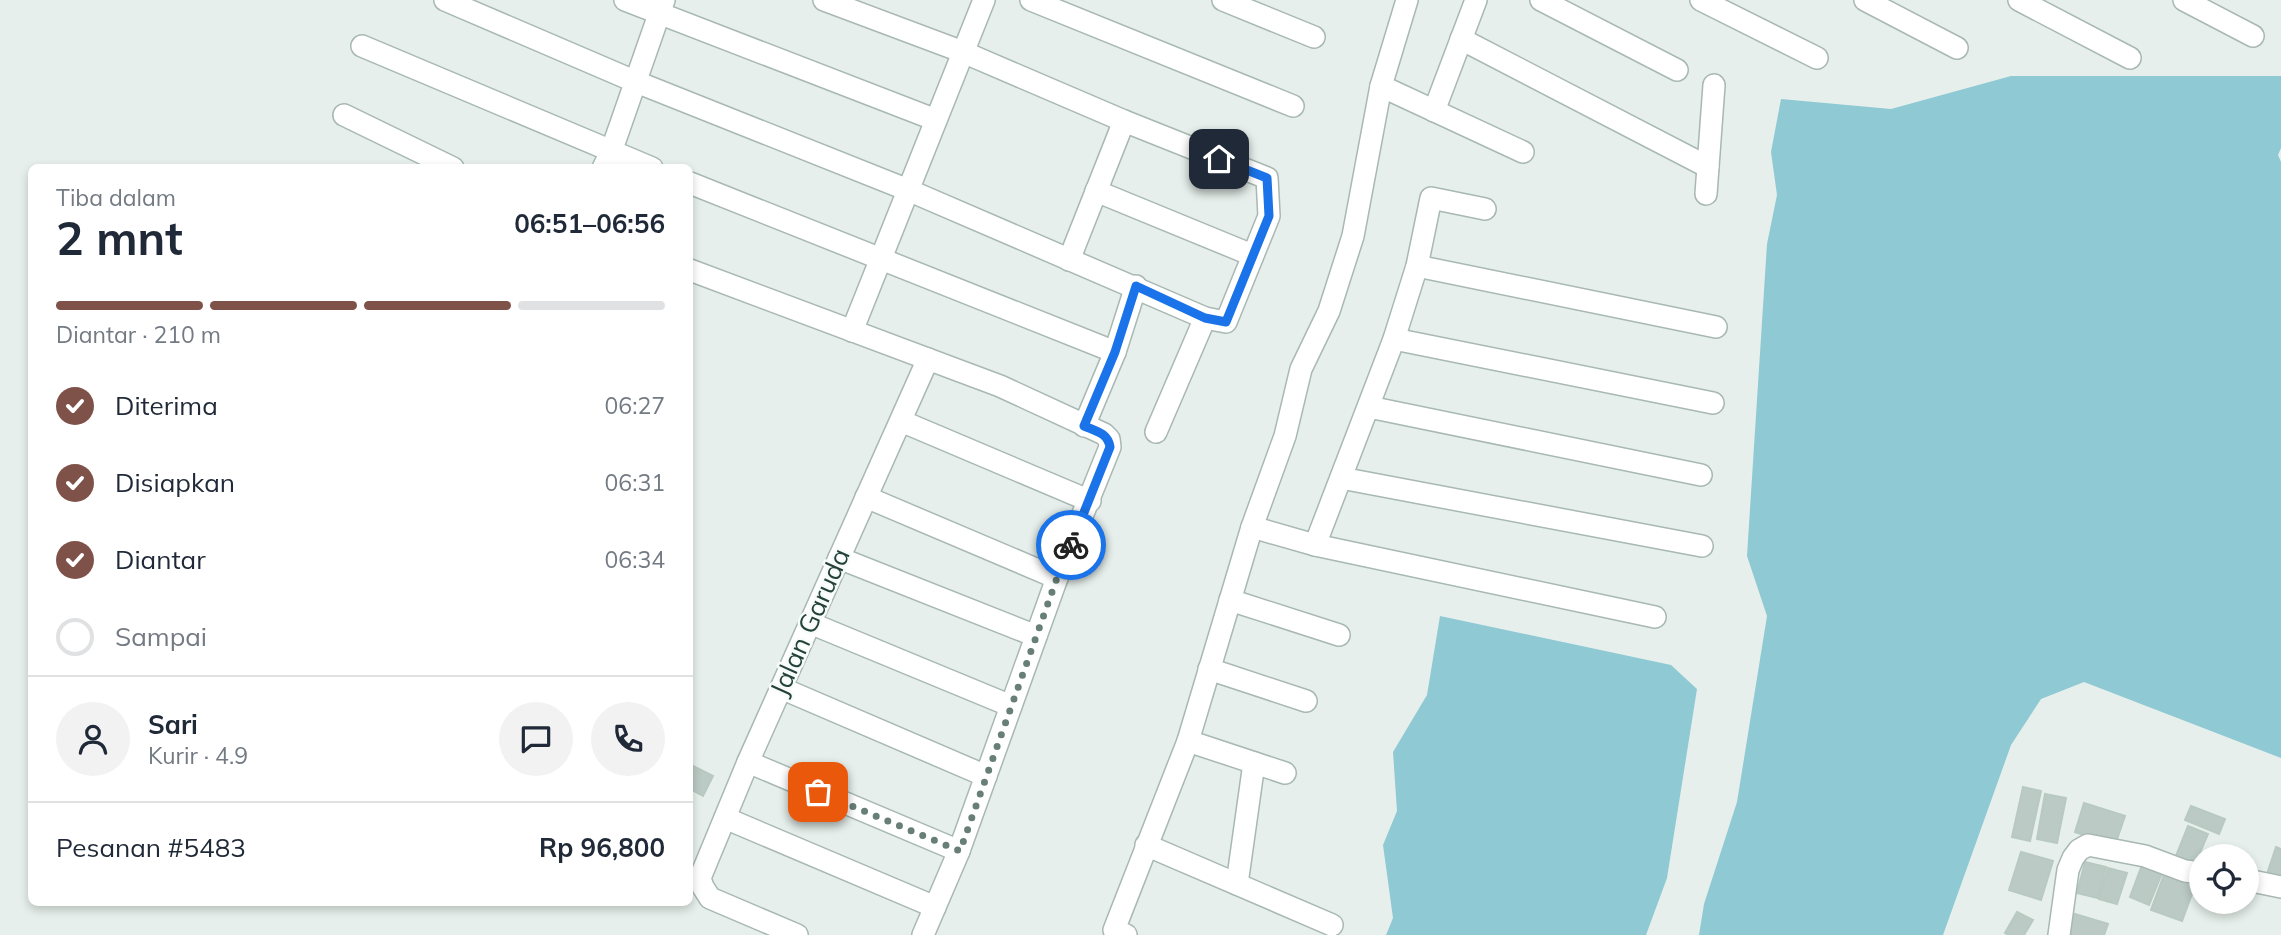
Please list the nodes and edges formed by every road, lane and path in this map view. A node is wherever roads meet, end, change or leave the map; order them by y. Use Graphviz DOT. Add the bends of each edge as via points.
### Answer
graph roads {
  1 [pos="445,0"];
  2 [pos="625,0"];
  3 [pos="824,0"];
  4 [pos="984,0"];
  5 [pos="1031,0"];
  6 [pos="1223,0"];
  7 [pos="1407,0"];
  8 [pos="1476,0"];
  9 [pos="1541,0"];
  10 [pos="1701,0"];
  11 [pos="1865,0"];
  12 [pos="2019,0"];
  13 [pos="2184,0"];
  14 [pos="661,7"];
  15 [pos="2253,36"];
  16 [pos="1314,37"];
  17 [pos="1461,39"];
  18 [pos="362,46"];
  19 [pos="1957,48"];
  20 [pos="963,52"];
  21 [pos="1817,58"];
  22 [pos="2130,58"];
  23 [pos="1677,70"];
  24 [pos="634,81"];
  25 [pos="1714,85"];
  26 [pos="1381,86"];
  27 [pos="1293,106"];
  28 [pos="1434,111"];
  29 [pos="344,115"];
  30 [pos="936,120"];
  31 [pos="1124,121"];
  32 [pos="1523,152"];
  33 [pos="607,160"];
  34 [pos="445,164"];
  35 [pos="630,164"];
  36 [pos="1708,167"];
  37 [pos="693,184"];
  38 [pos="908,190"];
  39 [pos="1096,191"];
  40 [pos="1706,194"];
  41 [pos="1485,209"];
  42 [pos="1252,255"];
  43 [pos="880,258"];
  44 [pos="1069,260"];
  45 [pos="1417,266"];
  46 [pos="693,271"];
  47 [pos="1136,286"];
  48 [pos="1205,318"];
  49 [pos="1716,327"];
  50 [pos="852,331"];
  51 [pos="1394,339"];
  52 [pos="1115,352"];
  53 [pos="928,359"];
  54 [pos="1713,403"];
  55 [pos="1368,407"];
  56 [pos="901,421"];
  57 [pos="1084,426"];
  58 [pos="1156,432"];
  59 [pos="1701,475"];
  60 [pos="1341,478"];
  61 [pos="866,497"];
  62 [pos="1090,501"];
  63 [pos="1252,527"];
  64 [pos="1315,544"];
  65 [pos="1702,546"];
  66 [pos="839,558"];
  67 [pos="1057,578"];
  68 [pos="1230,600"];
  69 [pos="1655,617"];
  70 [pos="810,624"];
  71 [pos="1339,635"];
  72 [pos="1036,636"];
  73 [pos="1209,669"];
  74 [pos="781,688"];
  75 [pos="1306,701"];
  76 [pos="1011,706"];
  77 [pos="1188,741"];
  78 [pos="748,762"];
  79 [pos="1254,763"];
  80 [pos="1284,773"];
  81 [pos="986,776"];
  82 [pos="725,818"];
  83 [pos="1146,845"];
  84 [pos="960,851"];
  85 [pos="2189,871"];
  86 [pos="2259,882"];
  87 [pos="1237,884"];
  88 [pos="2281,887"];
  89 [pos="935,907"];
  90 [pos="1332,925"];
  91 [pos="797,935"];
  92 [pos="923,935"];
  93 [pos="1126,935"];
  94 [pos="2059,935"];
  1 -- 24 [label="street"];
  2 -- 14 [label="street"];
  3 -- 20 [label="street"];
  4 -- 20 [label="street"];
  5 -- 27 [label="street"];
  6 -- 16 [label="street"];
  7 -- 26 [label="street"];
  8 -- 17 [label="street"];
  9 -- 23 [label="street"];
  10 -- 21 [label="street"];
  11 -- 19 [label="street"];
  12 -- 22 [label="street"];
  13 -- 15 [label="street"];
  14 -- 24 [label="street"];
  14 -- 30 [label="street"];
  17 -- 28 [label="street"];
  17 -- 36 [label="street"];
  18 -- 33 [label="street"];
  20 -- 30 [label="street"];
  20 -- 31 [label="street"];
  24 -- 33 [label="street"];
  24 -- 38 [label="street"];
  25 -- 36 [label="street"];
  26 -- 28 [label="street"];
  26 -- 63 [label="street" via="1353,236 1329,311 1301,369 1284,436"];
  28 -- 32 [label="street"];
  29 -- 34 [label="street"];
  30 -- 38 [label="street"];
  31 -- 39 [label="street"];
  31 -- 42 [label="street" via="1267,178 1269,216"];
  33 -- 35 [label="street"];
  36 -- 40 [label="street"];
  37 -- 43 [label="street"];
  38 -- 43 [label="street"];
  38 -- 44 [label="street"];
  39 -- 42 [label="street"];
  39 -- 44 [label="street"];
  41 -- 45 [label="street" via="1431,198"];
  42 -- 48 [label="street" via="1226,322"];
  43 -- 50 [label="street"];
  43 -- 52 [label="street"];
  44 -- 47 [label="street"];
  45 -- 49 [label="street"];
  45 -- 51 [label="street"];
  46 -- 50 [label="street"];
  47 -- 48 [label="street"];
  47 -- 52 [label="street"];
  48 -- 58 [label="street"];
  50 -- 53 [label="street"];
  51 -- 54 [label="street"];
  51 -- 55 [label="street"];
  52 -- 57 [label="street"];
  53 -- 56 [label="street, Jalan Garuda"];
  53 -- 57 [label="street" via="1000,386"];
  55 -- 59 [label="street"];
  55 -- 60 [label="street"];
  56 -- 61 [label="street, Jalan Garuda"];
  56 -- 62 [label="street"];
  57 -- 62 [label="street" via="1104,434 1110,447"];
  60 -- 64 [label="street"];
  60 -- 65 [label="street"];
  61 -- 66 [label="street, Jalan Garuda"];
  61 -- 67 [label="street"];
  62 -- 67 [label="street"];
  63 -- 64 [label="street"];
  63 -- 68 [label="street"];
  64 -- 69 [label="street"];
  66 -- 70 [label="street, Jalan Garuda"];
  66 -- 72 [label="street"];
  67 -- 72 [label="street"];
  68 -- 71 [label="street"];
  68 -- 73 [label="street"];
  70 -- 74 [label="street, Jalan Garuda"];
  70 -- 76 [label="street"];
  72 -- 76 [label="street"];
  73 -- 75 [label="street"];
  73 -- 77 [label="street"];
  74 -- 78 [label="street, Jalan Garuda"];
  74 -- 81 [label="street"];
  76 -- 81 [label="street"];
  77 -- 79 [label="street"];
  77 -- 83 [label="street"];
  78 -- 82 [label="street, Jalan Garuda"];
  78 -- 84 [label="street"];
  79 -- 80 [label="street"];
  79 -- 87 [label="street"];
  81 -- 84 [label="street"];
  82 -- 89 [label="street"];
  82 -- 91 [label="street, Jalan Garuda" via="700,878 703,887 710,898"];
  83 -- 87 [label="street"];
  83 -- 93 [label="street" via="1114,930"];
  84 -- 89 [label="street"];
  85 -- 94 [label="street" via="2145,856 2088,845 2073,858 2068,870"];
  86 -- 88 [label="street"];
  87 -- 90 [label="street"];
  89 -- 92 [label="street"];
}
